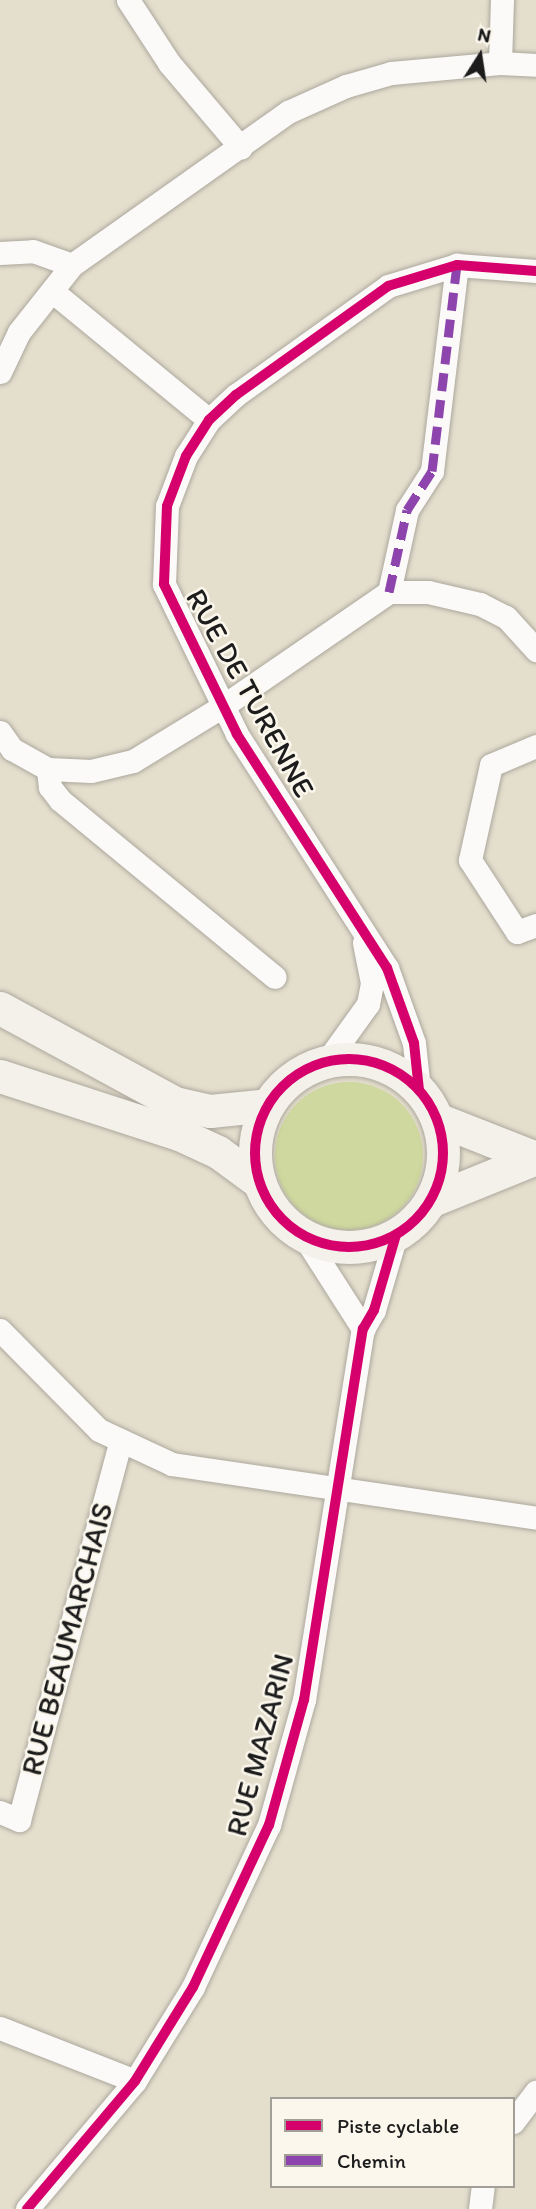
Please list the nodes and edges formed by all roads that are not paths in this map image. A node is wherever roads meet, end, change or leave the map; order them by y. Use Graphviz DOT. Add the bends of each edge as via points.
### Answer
graph roads {
  1 [pos="128,0"];
  2 [pos="502,0"];
  3 [pos="500,63"];
  4 [pos="536,65"];
  5 [pos="241,148"];
  6 [pos="0,253"];
  7 [pos="72,265"];
  8 [pos="457,265"];
  9 [pos="536,271"];
  10 [pos="52,291"];
  11 [pos="0,372"];
  12 [pos="209,420"];
  13 [pos="389,592"];
  14 [pos="536,650"];
  15 [pos="223,706"];
  16 [pos="0,732"];
  17 [pos="536,746"];
  18 [pos="48,769"];
  19 [pos="536,925"];
  20 [pos="362,933"];
  21 [pos="275,977"];
  22 [pos="0,1008"];
  23 [pos="327,1061"];
  24 [pos="0,1076"];
  25 [pos="419,1090"];
  26 [pos="268,1105"];
  27 [pos="437,1119"];
  28 [pos="536,1158"];
  29 [pos="259,1182"];
  30 [pos="430,1201"];
  31 [pos="303,1235"];
  32 [pos="396,1235"];
  33 [pos="363,1329"];
  34 [pos="0,1330"];
  35 [pos="121,1440"];
  36 [pos="337,1490"];
  37 [pos="536,1518"];
  38 [pos="0,1812"];
  39 [pos="0,2028"];
  40 [pos="135,2081"];
  41 [pos="536,2092"];
  42 [pos="515,2119"];
  43 [pos="483,2188"];
  44 [pos="27,2209"];
  45 [pos="480,2209"];
  1 -- 5 [label="street" via="169,64"];
  2 -- 3 [label="street"];
  3 -- 4 [label="street"];
  3 -- 5 [label="street" via="391,73 346,86 288,112"];
  5 -- 7 [label="street"];
  6 -- 7 [label="street" via="33,251"];
  7 -- 10 [label="street"];
  8 -- 9 [label="street, RUE DE TURENNE"];
  8 -- 12 [label="street, RUE DE TURENNE" via="388,286 236,395"];
  8 -- 13 [label="street" via="432,471 407,510"];
  10 -- 11 [label="street" via="19,332"];
  10 -- 12 [label="street"];
  12 -- 15 [label="street, RUE DE TURENNE" via="186,456 167,506 164,584"];
  13 -- 14 [label="street" via="428,592 480,604 506,617"];
  13 -- 15 [label="street"];
  15 -- 18 [label="street" via="133,761 91,771"];
  15 -- 20 [label="street, RUE DE TURENNE"];
  16 -- 18 [label="street" via="12,749"];
  17 -- 19 [label="street" via="491,765 470,860 517,932"];
  18 -- 21 [label="street" via="50,787 60,800"];
  20 -- 23 [label="street, RUE DE TURENNE" via="372,983 368,1004"];
  20 -- 25 [label="street, RUE DE TURENNE" via="387,968 402,1007 414,1043"];
  22 -- 26 [label="main road" via="174,1103 210,1111"];
  23 -- 25 [label="main road" via="352,1058 377,1063"];
  23 -- 26 [label="main road" via="303,1070"];
  24 -- 29 [label="main road" via="179,1134 218,1152"];
  25 -- 27 [label="main road"];
  26 -- 29 [label="main road" via="257,1129 254,1156"];
  27 -- 28 [label="main road"];
  27 -- 30 [label="main road" via="442,1165"];
  28 -- 30 [label="main road"];
  29 -- 31 [label="main road" via="284,1221"];
  30 -- 32 [label="main road"];
  31 -- 32 [label="main road" via="333,1246 366,1245"];
  31 -- 33 [label="street"];
  32 -- 33 [label="street, RUE MAZARIN" via="374,1310"];
  33 -- 36 [label="street, RUE MAZARIN"];
  34 -- 35 [label="street" via="99,1430"];
  35 -- 36 [label="street" via="172,1464"];
  35 -- 38 [label="street, RUE BEAUMARCHAIS" via="19,1820"];
  36 -- 37 [label="street"];
  36 -- 40 [label="street, RUE MAZARIN" via="304,1700 270,1825 193,1987"];
  39 -- 40 [label="street"];
  40 -- 44 [label="street, RUE MAZARIN"];
  41 -- 42 [label="street"];
  43 -- 45 [label="street"];
}
